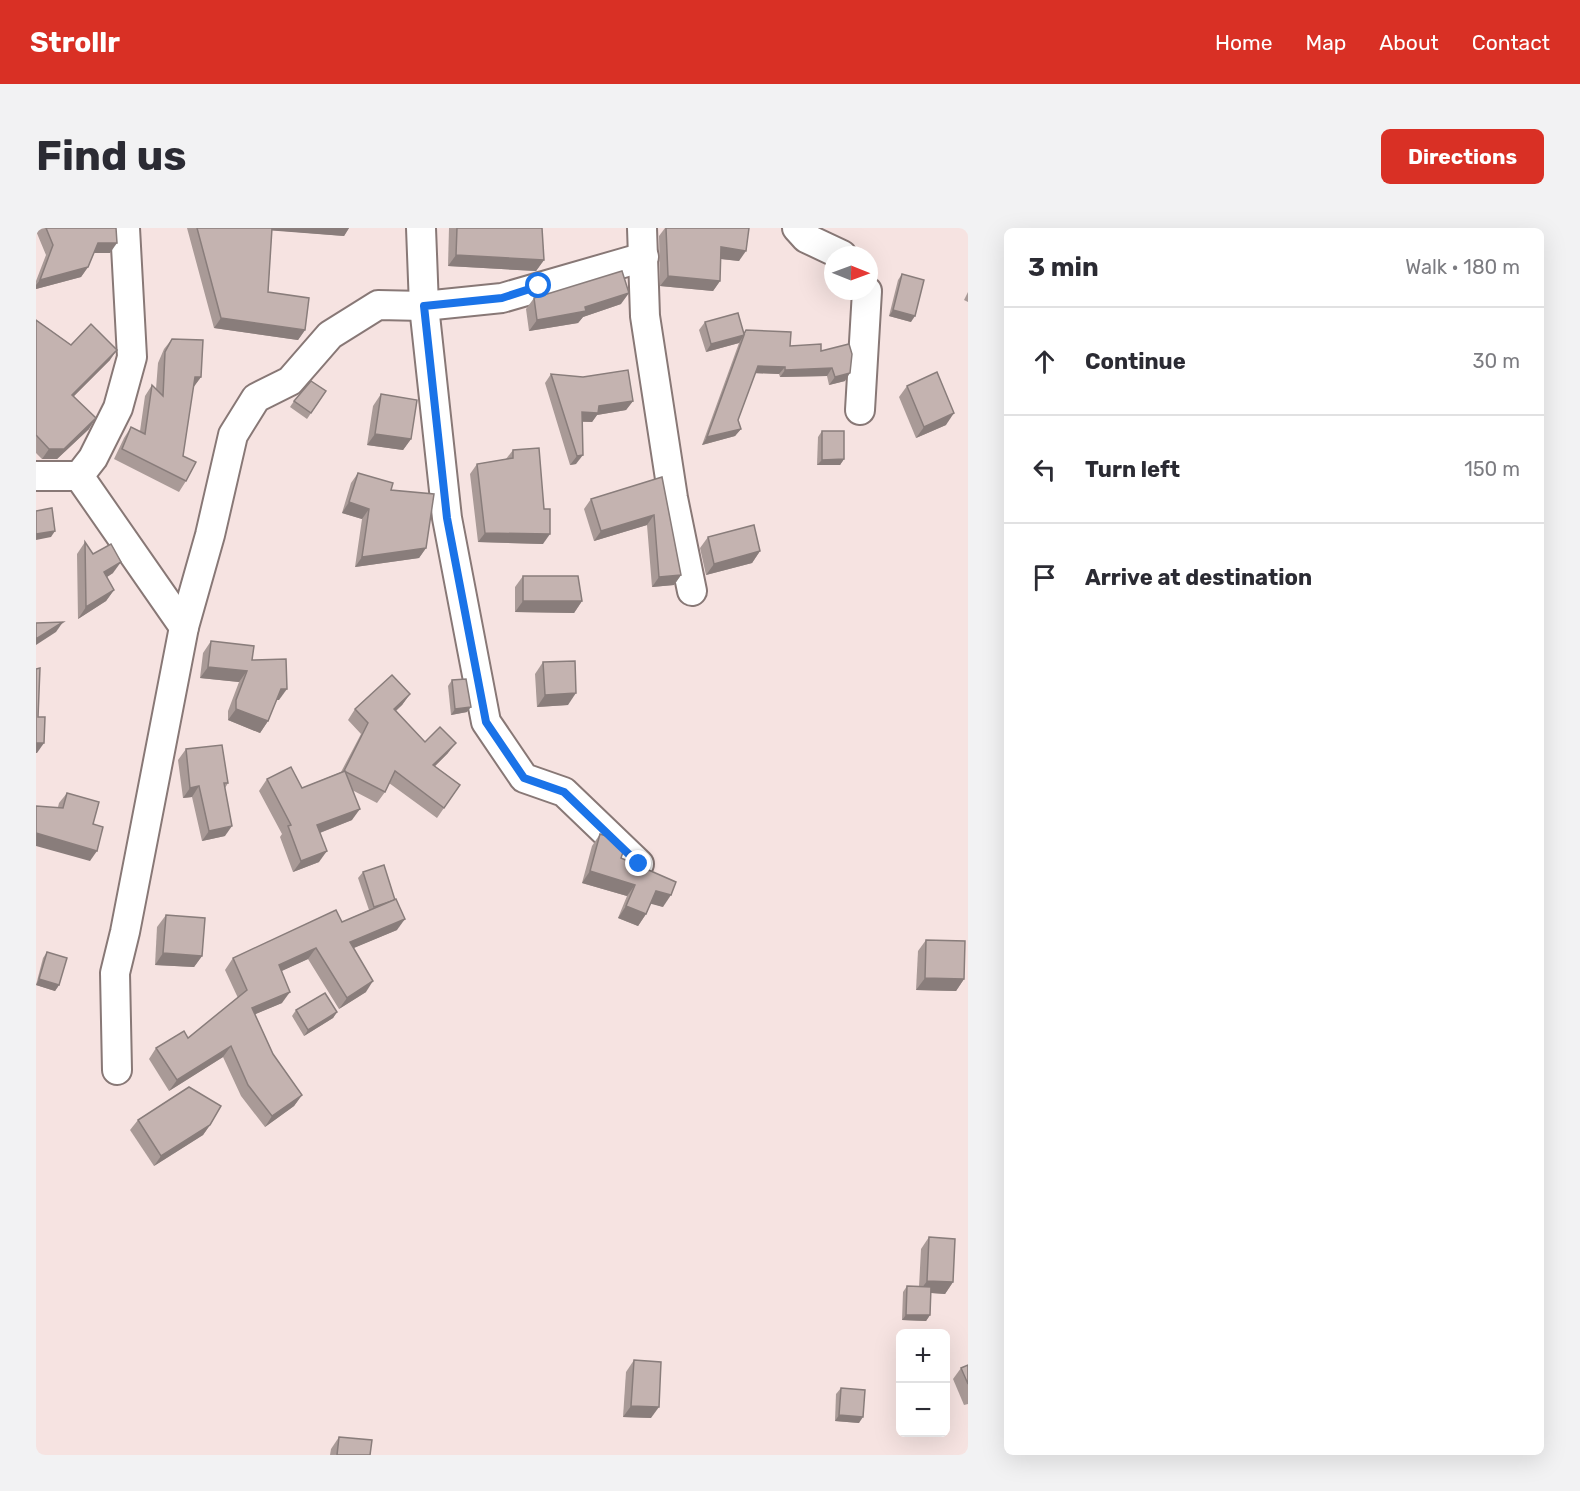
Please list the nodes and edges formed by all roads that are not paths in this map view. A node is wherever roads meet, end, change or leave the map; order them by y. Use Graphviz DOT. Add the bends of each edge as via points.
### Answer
graph roads {
  1 [pos="125,228"];
  2 [pos="422,228"];
  3 [pos="642,228"];
  4 [pos="797,228"];
  5 [pos="824,246"];
  6 [pos="644,256"];
  7 [pos="866,300"];
  8 [pos="424,306"];
  9 [pos="860,410"];
  10 [pos="36,476"];
  11 [pos="79,476"];
  12 [pos="692,591"];
  13 [pos="183,627"];
  14 [pos="639,864"];
  15 [pos="117,1070"];
  1 -- 11 [label="street" via="132,357 118,408 93,458"];
  2 -- 8 [label="street"];
  3 -- 6 [label="street"];
  4 -- 5 [label="street" via="806,238"];
  6 -- 8 [label="street" via="502,298"];
  6 -- 12 [label="street" via="645,316 673,498"];
  7 -- 9 [label="street"];
  8 -- 13 [label="street" via="378,305 330,335 290,381 256,398 233,435"];
  8 -- 14 [label="street" via="447,518 486,722 524,778 564,792"];
  10 -- 11 [label="street"];
  11 -- 13 [label="street"];
  13 -- 15 [label="street" via="115,973"];
}
